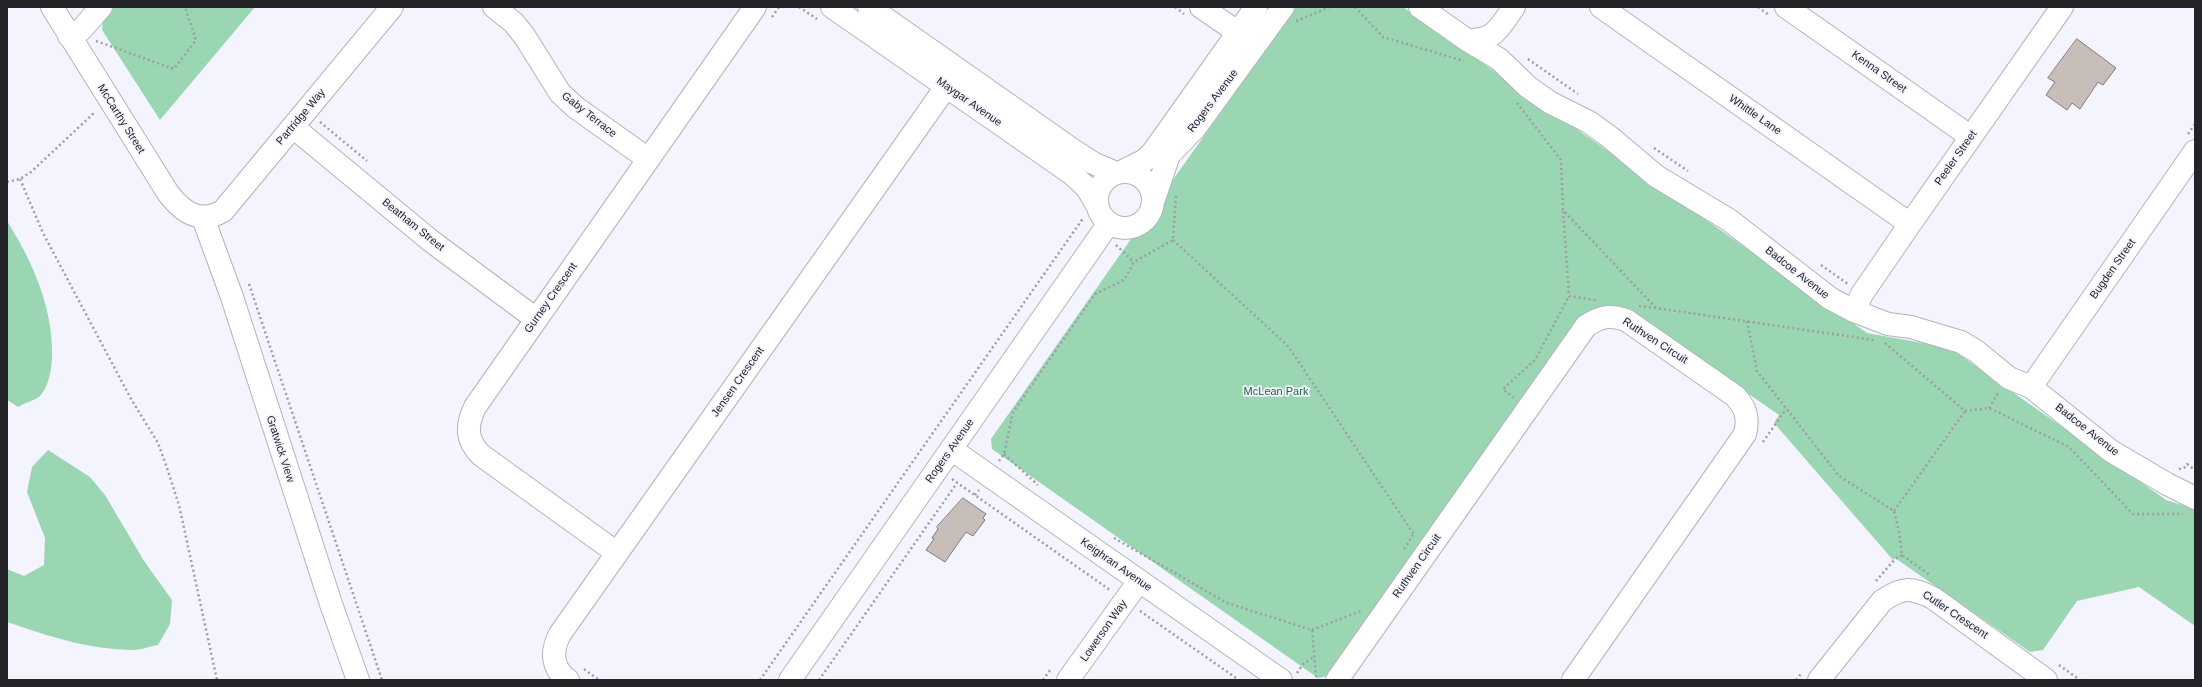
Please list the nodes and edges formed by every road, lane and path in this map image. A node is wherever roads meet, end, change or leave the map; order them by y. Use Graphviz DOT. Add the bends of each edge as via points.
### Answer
graph roads {
  1 [pos="52,7"];
  2 [pos="101,7"];
  3 [pos="185,7"];
  4 [pos="392,7"];
  5 [pos="494,7"];
  6 [pos="755,7"];
  7 [pos="832,7"];
  8 [pos="869,7"];
  9 [pos="1175,7"];
  10 [pos="1256,7"];
  11 [pos="1283,7"];
  12 [pos="1355,7"];
  13 [pos="1420,7"];
  14 [pos="1514,7"];
  15 [pos="1601,7"];
  16 [pos="1786,7"];
  17 [pos="2062,7"];
  18 [pos="1194,11"];
  19 [pos="80,38"];
  20 [pos="1246,39"];
  21 [pos="1467,40"];
  22 [pos="1522,54"];
  23 [pos="1466,62"];
  24 [pos="952,78"];
  25 [pos="1579,95"];
  26 [pos="1512,97"];
  27 [pos="109,100"];
  28 [pos="325,115"];
  29 [pos="306,128"];
  30 [pos="1971,137"];
  31 [pos="1650,145"];
  32 [pos="2195,151"];
  33 [pos="648,159"];
  34 [pos="368,162"];
  35 [pos="1118,172"];
  36 [pos="1688,172"];
  37 [pos="20,179"];
  38 [pos="7,182"];
  39 [pos="1176,193"];
  40 [pos="1154,200"];
  41 [pos="1097,205"];
  42 [pos="1563,210"];
  43 [pos="203,218"];
  44 [pos="1081,222"];
  45 [pos="1109,223"];
  46 [pos="1910,224"];
  47 [pos="1173,240"];
  48 [pos="1817,262"];
  49 [pos="248,282"];
  50 [pos="1569,296"];
  51 [pos="1598,300"];
  52 [pos="1858,303"];
  53 [pos="1634,305"];
  54 [pos="1656,308"];
  55 [pos="536,319"];
  56 [pos="1747,321"];
  57 [pos="1876,340"];
  58 [pos="1883,341"];
  59 [pos="2032,387"];
  60 [pos="1527,408"];
  61 [pos="1965,410"];
  62 [pos="951,449"];
  63 [pos="918,454"];
  64 [pos="1004,454"];
  65 [pos="938,468"];
  66 [pos="2195,470"];
  67 [pos="2172,471"];
  68 [pos="989,476"];
  69 [pos="957,483"];
  70 [pos="1039,486"];
  71 [pos="975,495"];
  72 [pos="2190,496"];
  73 [pos="1894,511"];
  74 [pos="1413,534"];
  75 [pos="1108,535"];
  76 [pos="1428,550"];
  77 [pos="617,553"];
  78 [pos="1401,554"];
  79 [pos="1902,555"];
  80 [pos="1139,581"];
  81 [pos="1125,600"];
  82 [pos="1370,608"];
  83 [pos="1312,630"];
  84 [pos="1314,657"];
  85 [pos="1288,677"];
  86 [pos="217,680"];
  87 [pos="358,680"];
  88 [pos="382,680"];
  89 [pos="568,680"];
  90 [pos="760,680"];
  91 [pos="790,680"];
  92 [pos="819,680"];
  93 [pos="1068,680"];
  94 [pos="1239,680"];
  95 [pos="1322,680"];
  96 [pos="1337,680"];
  97 [pos="1574,680"];
  98 [pos="1819,680"];
  99 [pos="2046,680"];
  1 -- 19 [label="street, McCarthy Street"];
  2 -- 19 [label="street" via="81,30"];
  3 -- 19 [label="path" via="196,40 174,69"];
  4 -- 29 [label="street, Partridge Way"];
  5 -- 33 [label="street, Gaby Terrace" via="514,23 525,37 560,93 575,107"];
  6 -- 33 [label="street, Gurney Crescent"];
  7 -- 24 [label="street, Maygar Avenue"];
  8 -- 24 [label="street, Maygar Avenue"];
  9 -- 18 [label="path"];
  10 -- 20 [label="street, Rogers Avenue"];
  11 -- 20 [label="street, Rogers Avenue"];
  12 -- 23 [label="path" via="1383,37"];
  13 -- 21 [label="street, Badcoe Avenue"];
  14 -- 21 [label="street" via="1492,36 1482,40"];
  15 -- 46 [label="street, Whittle Lane"];
  16 -- 30 [label="street, Kenna Street"];
  17 -- 30 [label="street, Peeler Street"];
  18 -- 20 [label="street"];
  19 -- 27 [label="street, McCarthy Street"];
  20 -- 35 [label="street, Rogers Avenue" via="1146,160"];
  20 -- 40 [label="street, Rogers Avenue" via="1195,128 1169,154"];
  21 -- 52 [label="street, Badcoe Avenue" via="1499,58 1528,87 1551,103 1589,122 1656,176 1729,220 1830,299"];
  22 -- 25 [label="path"];
  24 -- 35 [label="street, Maygar Avenue" via="1093,163"];
  24 -- 41 [label="street, Maygar Avenue" via="1072,174 1087,188"];
  24 -- 77 [label="street, Jensen Crescent"];
  26 -- 42 [label="path" via="1561,160"];
  27 -- 37 [label="path" via="31,172"];
  27 -- 43 [label="street, McCarthy Street" via="175,202 186,211"];
  28 -- 29 [label="path"];
  29 -- 34 [label="path"];
  29 -- 43 [label="street, Partridge Way" via="223,211 213,217"];
  29 -- 55 [label="street, Beatham Street" via="431,241"];
  30 -- 46 [label="street, Peeler Street"];
  31 -- 36 [label="path"];
  32 -- 59 [label="street, Bugden Street"];
  33 -- 55 [label="street, Gurney Crescent"];
  35 -- 40 [label="street" via="1140,175 1150,186"];
  35 -- 41 [label="street, Rogers Avenue" via="1109,176 1099,189"];
  37 -- 38 [label="path"];
  37 -- 86 [label="path" via="43,233 131,399 158,443 179,505"];
  39 -- 47 [label="path"];
  40 -- 45 [label="street, Rogers Avenue" via="1148,216 1138,224 1126,228"];
  41 -- 45 [label="street"];
  42 -- 50 [label="path"];
  42 -- 54 [label="path"];
  43 -- 87 [label="street, Gratwick View" via="232,297"];
  44 -- 63 [label="path"];
  45 -- 62 [label="street, Rogers Avenue"];
  46 -- 52 [label="street, Peeler Street"];
  47 -- 64 [label="path" via="1134,262 1124,280 1095,294 1013,412"];
  47 -- 74 [label="path" via="1288,346"];
  48 -- 52 [label="path"];
  49 -- 88 [label="path"];
  50 -- 51 [label="path"];
  50 -- 60 [label="path" via="1535,360 1503,389"];
  52 -- 59 [label="street, Badcoe Avenue" via="1888,324 1961,342 2008,378"];
  53 -- 54 [label="path"];
  54 -- 56 [label="path"];
  55 -- 77 [label="street, Gurney Crescent" via="474,407 469,423 470,442 481,455"];
  56 -- 57 [label="path"];
  56 -- 73 [label="path" via="1756,371 1839,476"];
  58 -- 61 [label="path"];
  59 -- 72 [label="street, Badcoe Avenue" via="2111,451"];
  60 -- 76 [label="street, Ruthven Circuit"];
  60 -- 97 [label="street, Ruthven Circuit" via="1586,326 1598,318 1611,316 1626,320 1735,396 1743,404 1747,415 1745,434"];
  61 -- 72 [label="path" via="1990,408 2069,447 2133,514"];
  61 -- 73 [label="path"];
  62 -- 65 [label="street, Rogers Avenue"];
  62 -- 68 [label="street, Keighran Avenue"];
  63 -- 65 [label="path"];
  63 -- 90 [label="path"];
  64 -- 68 [label="path"];
  64 -- 70 [label="path"];
  65 -- 69 [label="path"];
  65 -- 91 [label="street, Rogers Avenue"];
  66 -- 67 [label="path" via="2187,464 2184,468"];
  68 -- 71 [label="path"];
  68 -- 80 [label="street, Keighran Avenue"];
  69 -- 71 [label="path"];
  69 -- 92 [label="path"];
  71 -- 81 [label="path"];
  73 -- 79 [label="path"];
  74 -- 76 [label="path"];
  74 -- 78 [label="path"];
  75 -- 83 [label="path" via="1227,603"];
  76 -- 96 [label="street, Ruthven Circuit"];
  77 -- 89 [label="street, Jensen Crescent" via="556,641 554,659 558,670"];
  80 -- 81 [label="street, Lowerson Way"];
  80 -- 85 [label="street, Keighran Avenue"];
  81 -- 93 [label="street, Lowerson Way"];
  81 -- 94 [label="path"];
  82 -- 83 [label="path"];
  83 -- 84 [label="path"];
  84 -- 85 [label="path"];
  84 -- 95 [label="path" via="1316,676"];
  98 -- 99 [label="street, Cutler Crescent" via="1882,601 1893,593 1904,590 1918,590 1933,598"];
}
